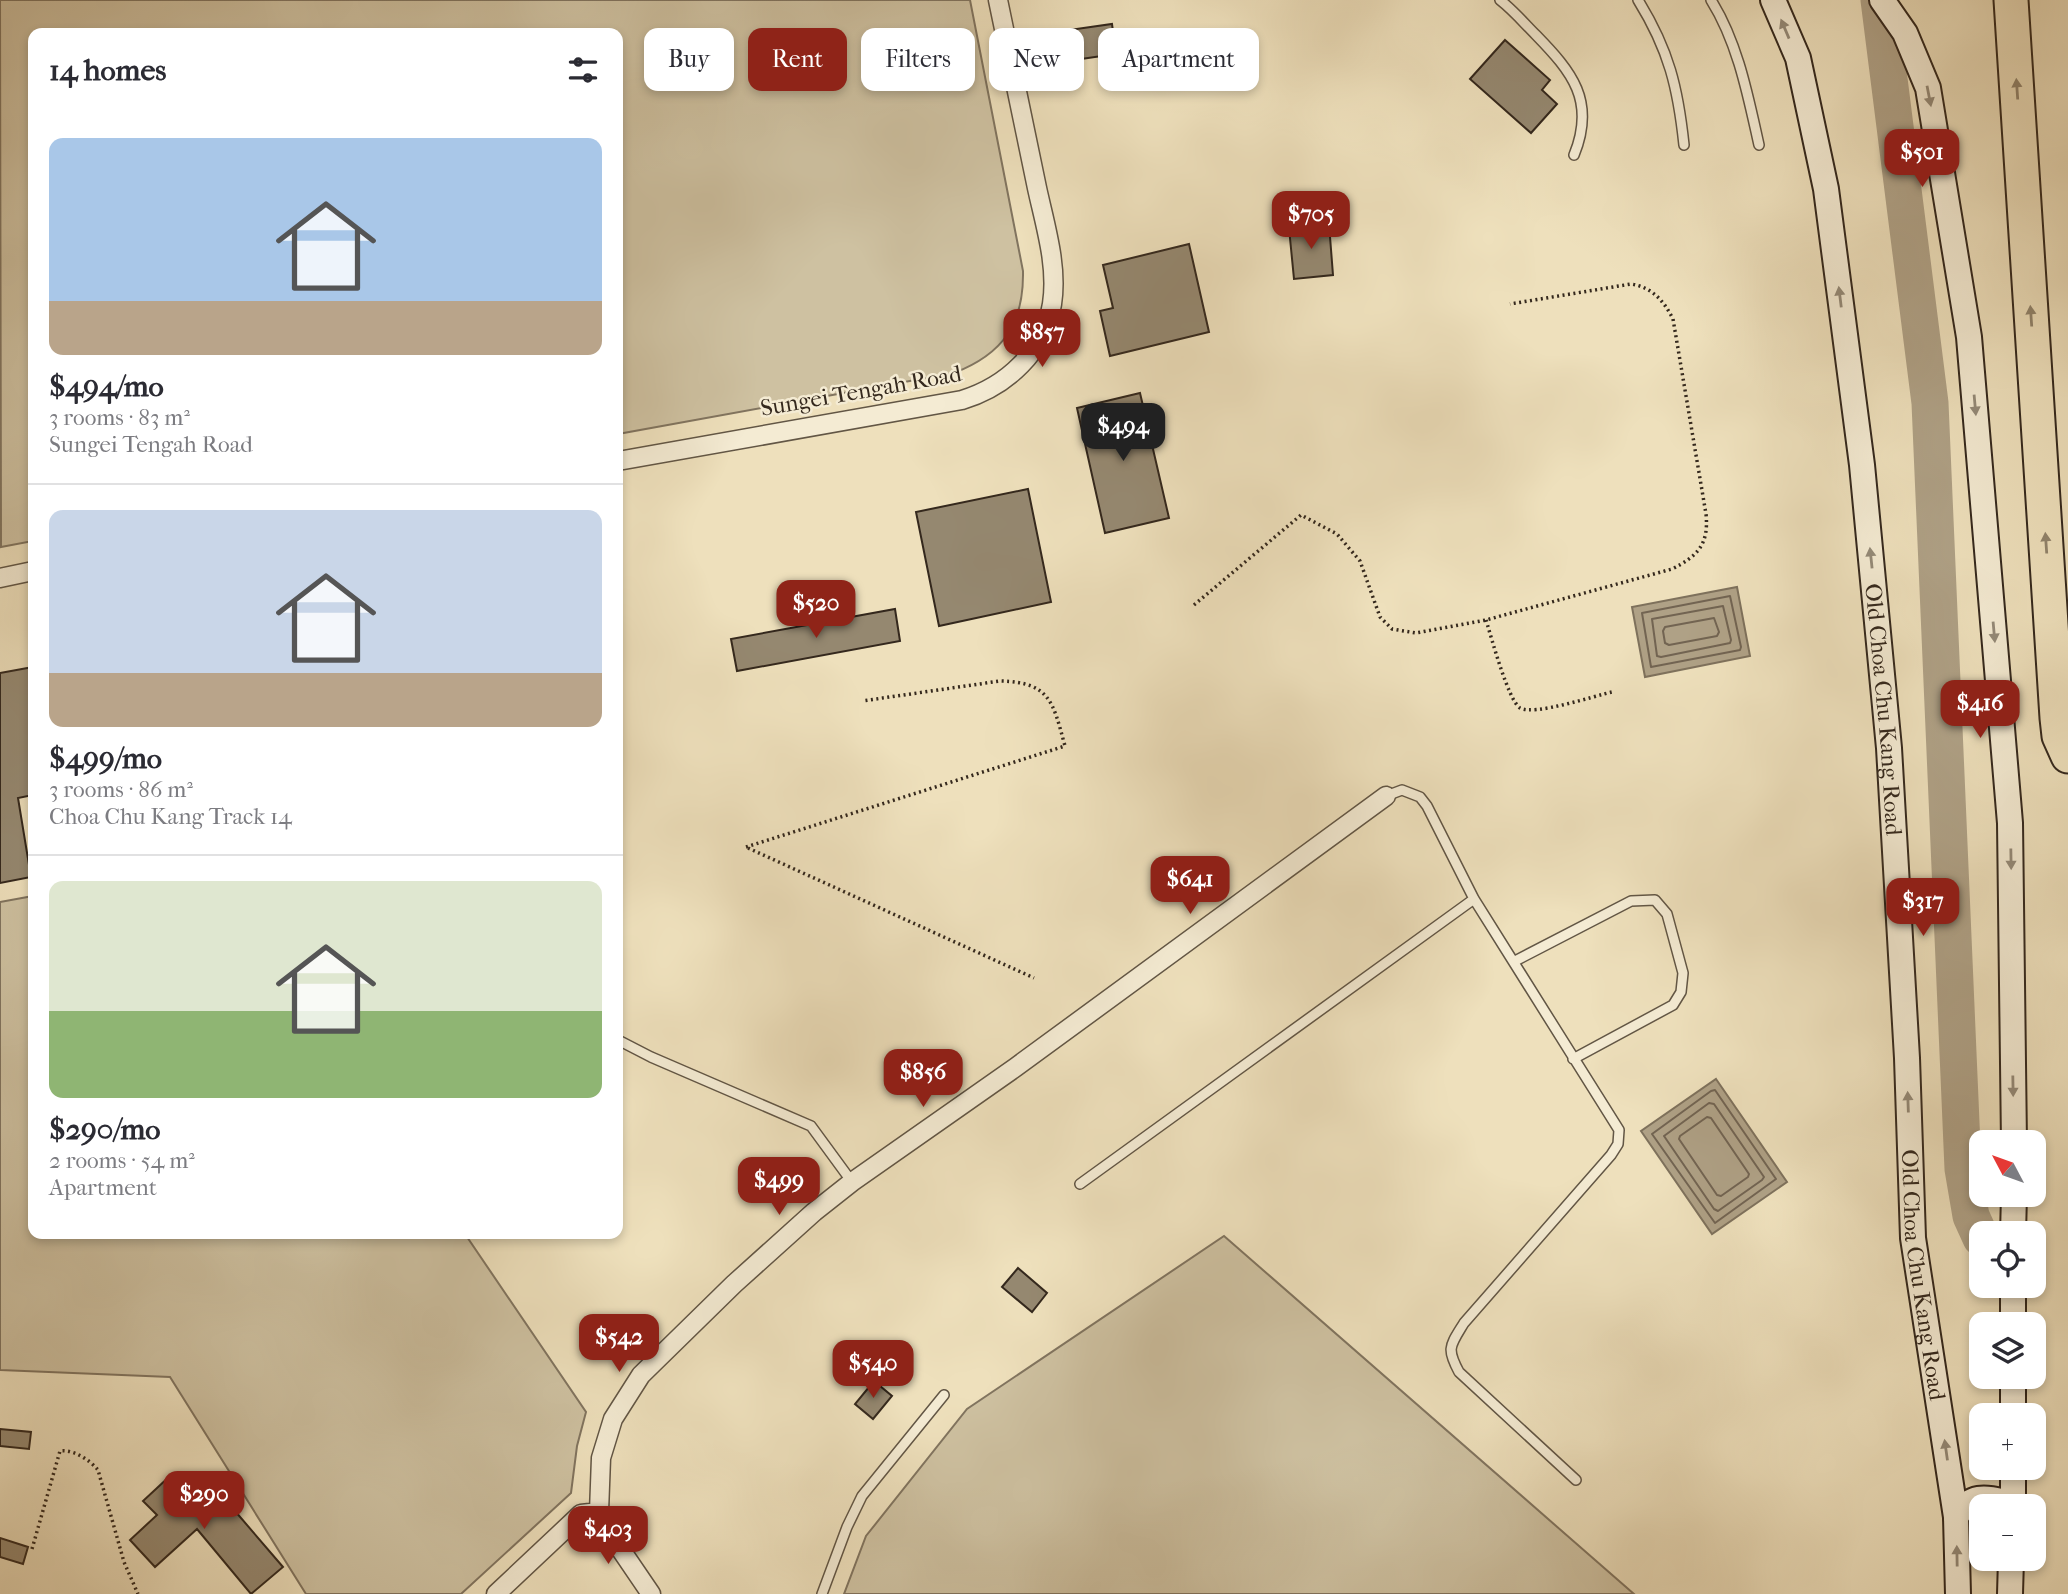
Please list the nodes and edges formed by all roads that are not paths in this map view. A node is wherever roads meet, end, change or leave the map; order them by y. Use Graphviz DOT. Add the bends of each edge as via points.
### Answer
graph roads {
  1 [pos="998,0"];
  2 [pos="1500,0"];
  3 [pos="1638,0"];
  4 [pos="1711,0"];
  5 [pos="1773,0"];
  6 [pos="1882,0"];
  7 [pos="2011,0"];
  8 [pos="1684,145"];
  9 [pos="1759,145"];
  10 [pos="1574,155"];
  11 [pos="623,460"];
  12 [pos="28,572"];
  13 [pos="0,578"];
  14 [pos="2068,756"];
  15 [pos="1386,796"];
  16 [pos="1474,899"];
  17 [pos="1515,961"];
  18 [pos="623,1043"];
  19 [pos="1573,1059"];
  20 [pos="2014,1130"];
  21 [pos="852,1182"];
  22 [pos="1080,1184"];
  23 [pos="944,1395"];
  24 [pos="1576,1480"];
  25 [pos="1969,1503"];
  26 [pos="599,1512"];
  27 [pos="1956,1517"];
  28 [pos="2011,1571"];
  29 [pos="496,1594"];
  30 [pos="651,1594"];
  31 [pos="821,1594"];
  32 [pos="1958,1594"];
  33 [pos="2010,1594"];
  1 -- 11 [label="street, Sungei Tengah Road" via="1054,281 1046,324 1019,367 1003,382 962,400"];
  2 -- 10 [label="lane" via="1561,61 1576,85 1583,133"];
  3 -- 8 [label="lane" via="1677,86"];
  4 -- 9 [label="lane" via="1745,82"];
  27 -- 5 [label="main road, Old Choa Chu Kang Road, one-way" via="1913,1238 1889,748 1862,465 1826,189 1798,58"];
  6 -- 20 [label="main road, one-way" via="1905,33 1928,88 1969,337 2010,823"];
  14 -- 7 [label="highway, one-way" via="2057,719"];
  12 -- 13 [label="street"];
  15 -- 16 [label="lane" via="1402,790 1427,806"];
  15 -- 21 [label="street"];
  16 -- 17 [label="lane"];
  16 -- 22 [label="lane"];
  17 -- 19 [label="lane"];
  17 -- 19 [label="lane" via="1631,901 1654,900 1667,914 1684,973 1673,1005"];
  18 -- 21 [label="lane" via="811,1126"];
  19 -- 24 [label="lane" via="1619,1130 1618,1144 1464,1323 1452,1342 1450,1356 1459,1372"];
  21 -- 26 [label="street" via="734,1284 641,1375 613,1419 601,1458"];
  23 -- 31 [label="lane" via="862,1496"];
  25 -- 27 [label="main road"];
  26 -- 29 [label="street" via="581,1514"];
  26 -- 30 [label="street"];
  32 -- 27 [label="main road, Old Choa Chu Kang Road, one-way"];
  28 -- 33 [label="main road"];
}
